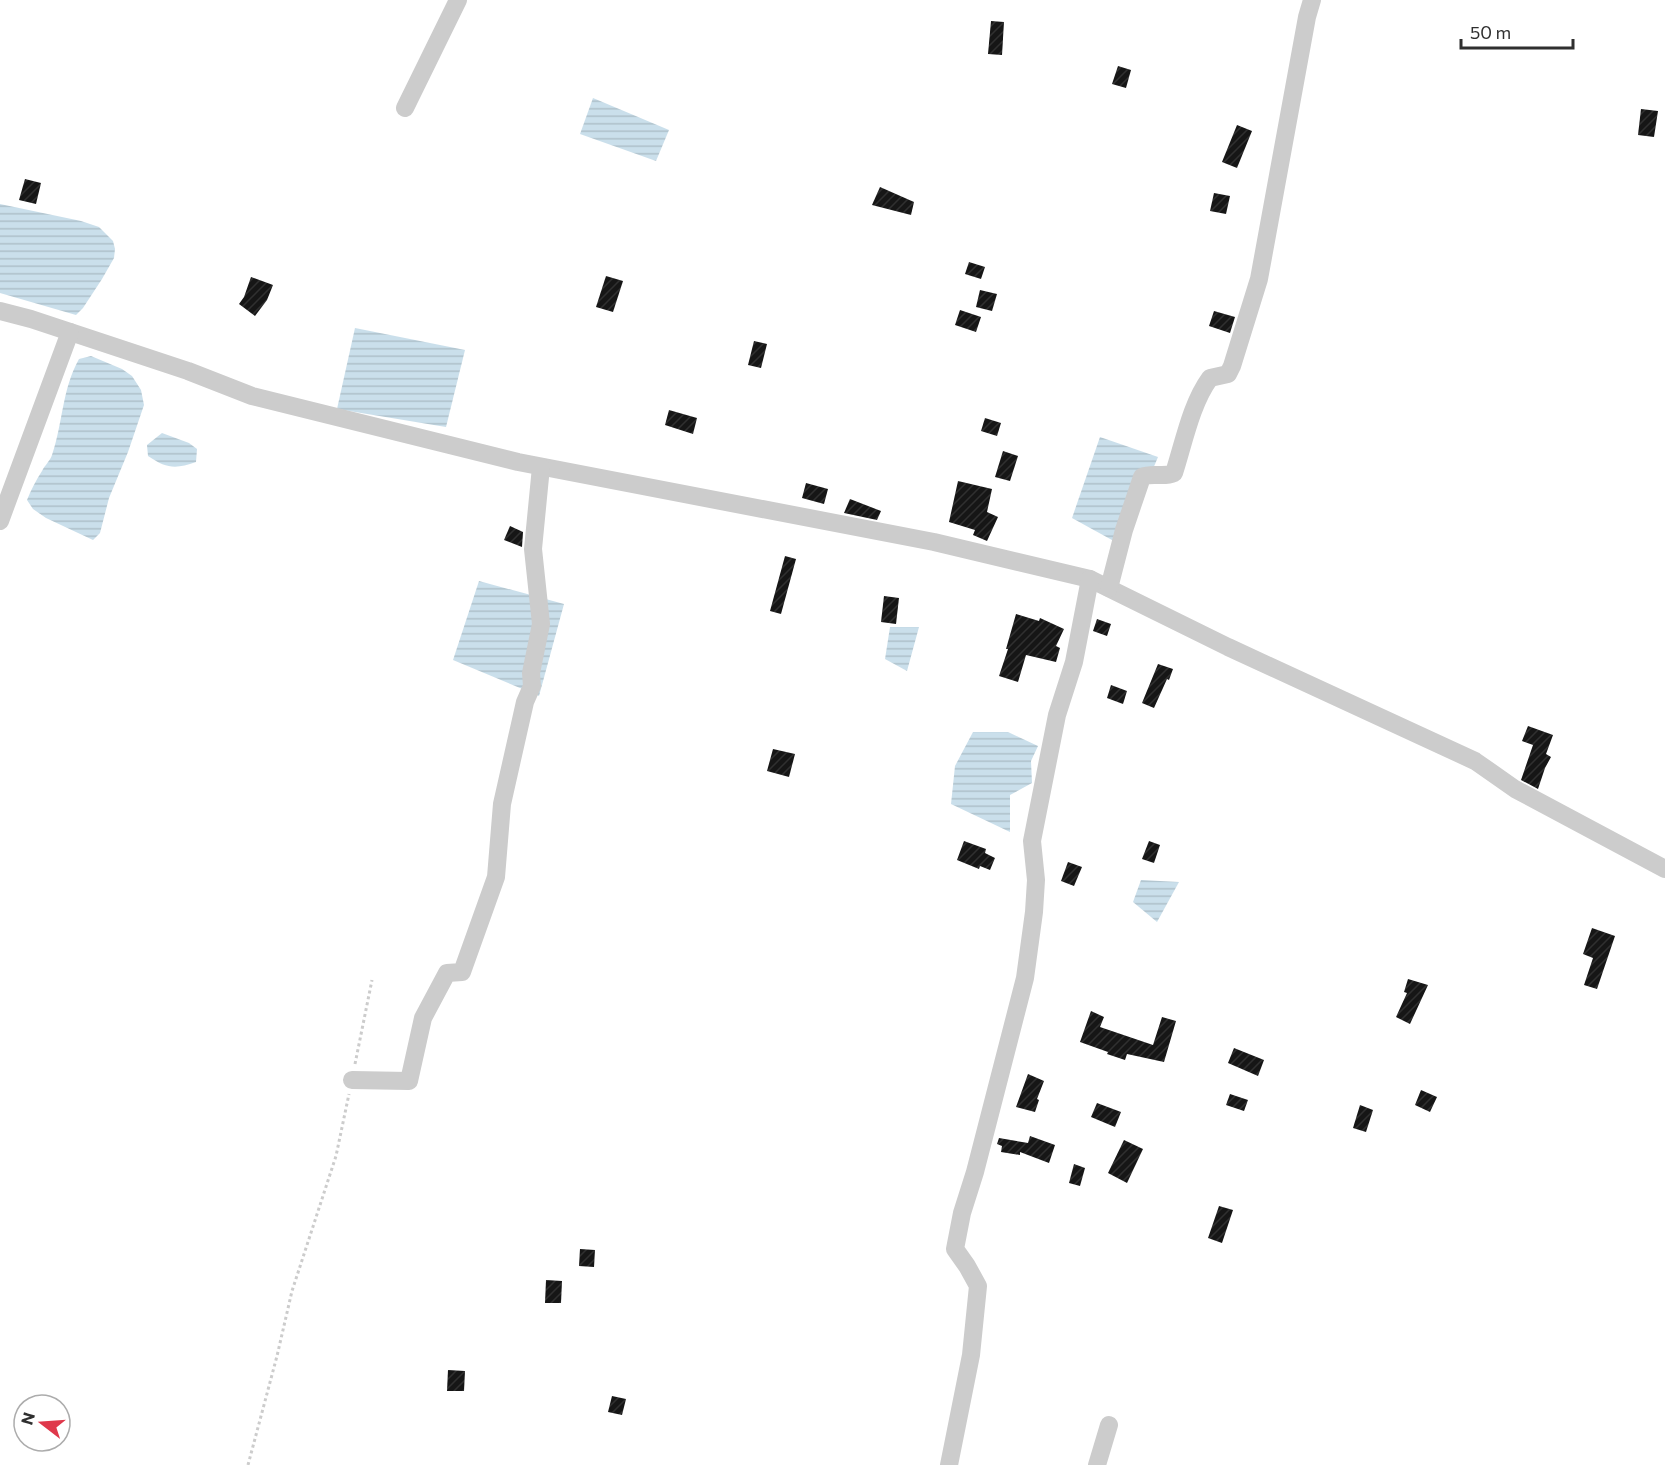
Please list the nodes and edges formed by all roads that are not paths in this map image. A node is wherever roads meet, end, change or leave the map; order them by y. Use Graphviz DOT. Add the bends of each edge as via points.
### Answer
graph roads {
  1 [pos="458,0"];
  2 [pos="1312,0"];
  3 [pos="405,108"];
  4 [pos="0,311"];
  5 [pos="70,332"];
  6 [pos="541,467"];
  7 [pos="0,521"];
  8 [pos="1090,579"];
  9 [pos="1109,588"];
  10 [pos="1665,869"];
  11 [pos="352,1080"];
  12 [pos="1109,1425"];
  13 [pos="949,1465"];
  14 [pos="1097,1465"];
  1 -- 3 [label="street"];
  2 -- 9 [label="street" via="1259,279 1232,366 1228,374 1210,378 1203,387 1174,473 1142,477"];
  4 -- 5 [label="street"];
  5 -- 6 [label="street" via="252,396"];
  5 -- 7 [label="street"];
  6 -- 8 [label="street" via="934,542"];
  6 -- 11 [label="street" via="533,549 541,624 532,686 502,804 496,877 462,972 447,973 423,1018 409,1081"];
  8 -- 9 [label="street"];
  8 -- 13 [label="street" via="1032,841 1036,880 1025,978 955,1249 978,1286 971,1355"];
  9 -- 10 [label="street" via="1475,761 1515,789"];
  12 -- 14 [label="street"];
}
